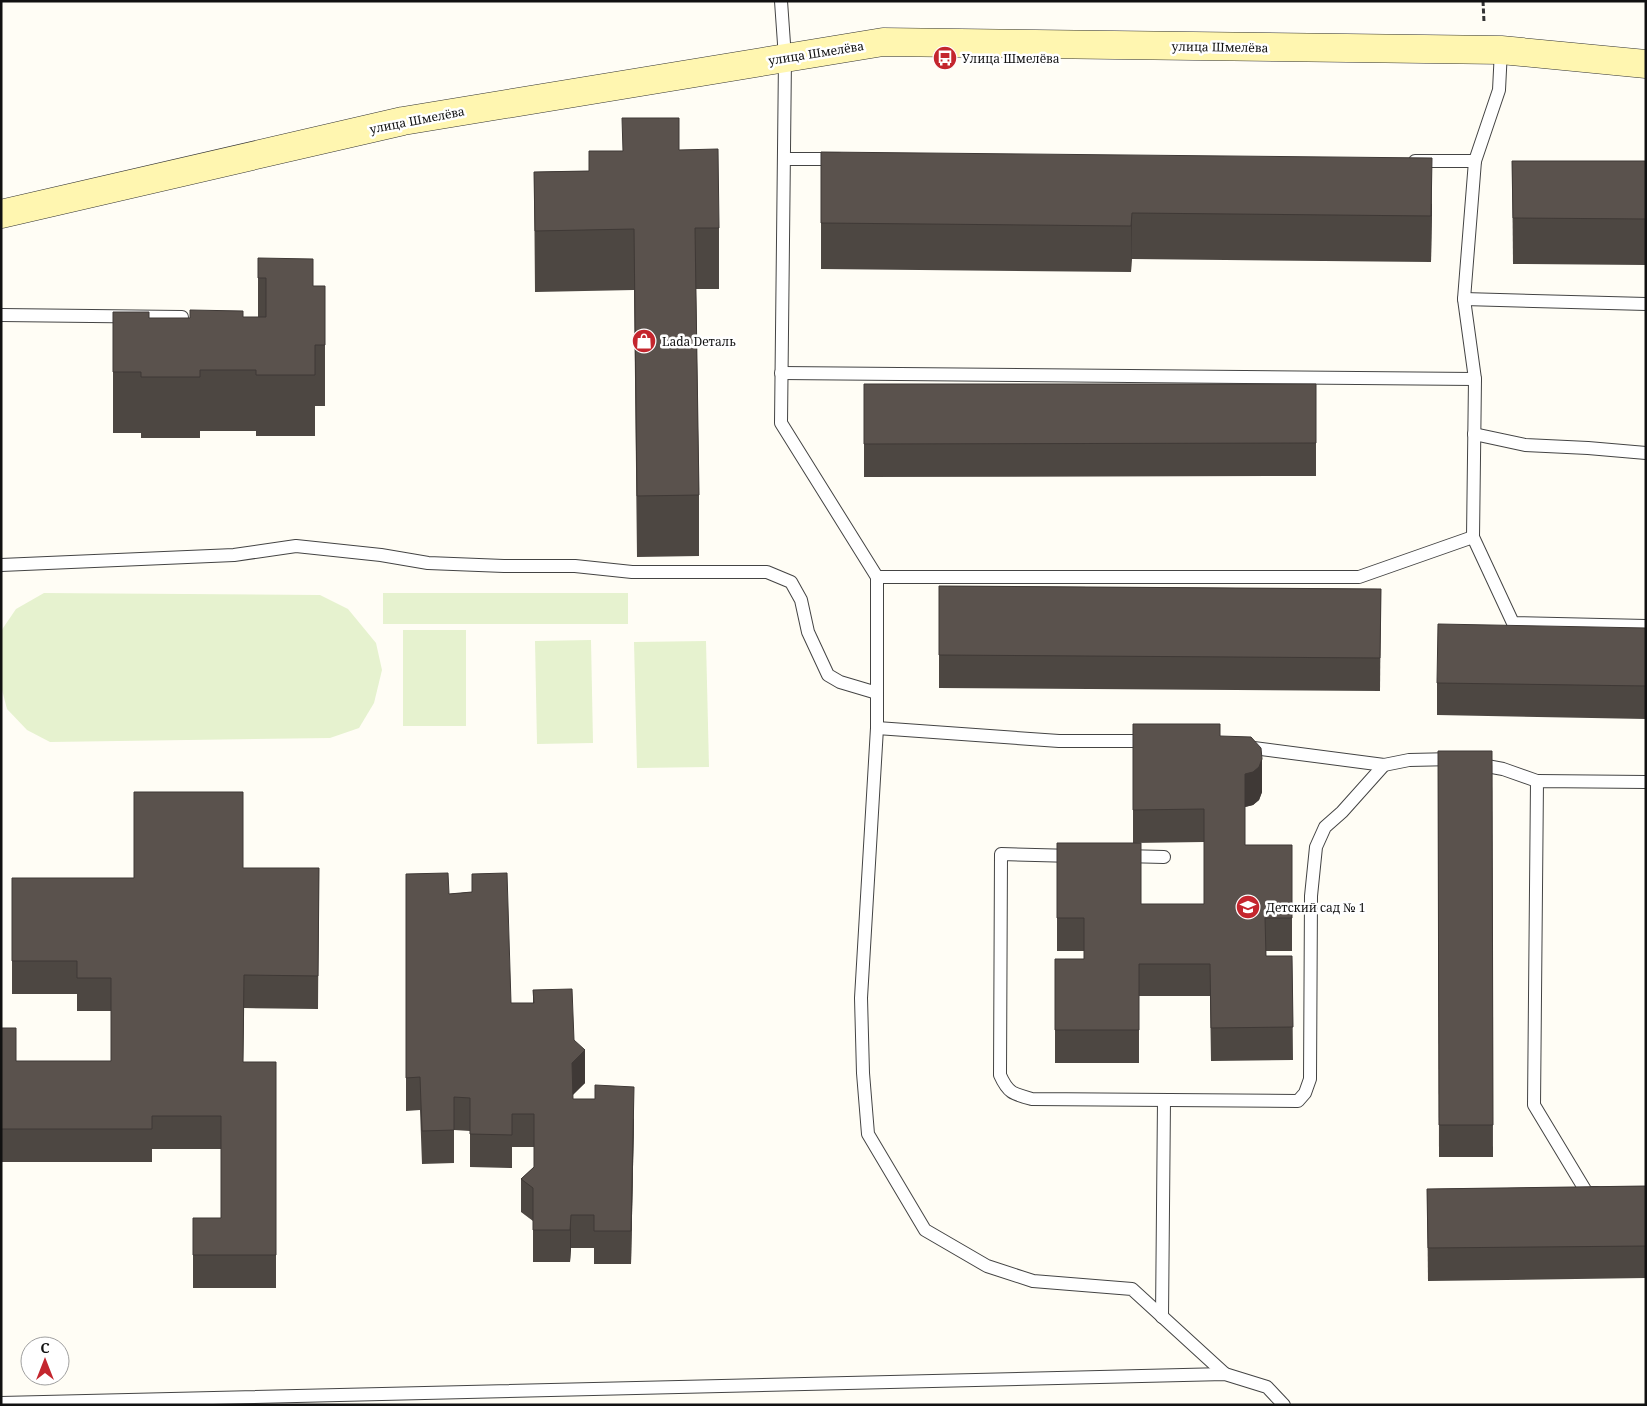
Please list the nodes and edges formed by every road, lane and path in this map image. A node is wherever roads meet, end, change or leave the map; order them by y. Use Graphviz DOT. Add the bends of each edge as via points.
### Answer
graph roads {
  1 [pos="781,1"];
  2 [pos="1501,50"];
  3 [pos="785,58"];
  4 [pos="1646,64"];
  5 [pos="784,158"];
  6 [pos="853,159"];
  7 [pos="1406,161"];
  8 [pos="1475,161"];
  9 [pos="1,214"];
  10 [pos="1464,299"];
  11 [pos="1646,304"];
  12 [pos="1,316"];
  13 [pos="182,316"];
  14 [pos="781,373"];
  15 [pos="1475,379"];
  16 [pos="1474,434"];
  17 [pos="1646,453"];
  18 [pos="1473,537"];
  19 [pos="1,565"];
  20 [pos="877,578"];
  21 [pos="1646,626"];
  22 [pos="877,693"];
  23 [pos="877,728"];
  24 [pos="1160,741"];
  25 [pos="1235,746"];
  26 [pos="1384,765"];
  27 [pos="1537,781"];
  28 [pos="1646,782"];
  29 [pos="1087,856"];
  30 [pos="1116,856"];
  31 [pos="1164,857"];
  32 [pos="1164,1100"];
  33 [pos="1607,1193"];
  34 [pos="1162,1316"];
  35 [pos="1225,1374"];
  36 [pos="1,1403"];
  37 [pos="1284,1405"];
  1 -- 3 [label="lane"];
  2 -- 3 [label="main road, улица Шмелёва" via="883,42"];
  2 -- 4 [label="main road, улица Шмелёва"];
  2 -- 8 [label="lane" via="1499,90"];
  3 -- 5 [label="lane"];
  3 -- 9 [label="main road, улица Шмелёва" via="403,122"];
  5 -- 6 [label="lane"];
  5 -- 14 [label="lane"];
  7 -- 8 [label="lane"];
  8 -- 10 [label="lane"];
  10 -- 11 [label="lane"];
  10 -- 15 [label="lane"];
  12 -- 13 [label="lane"];
  14 -- 15 [label="lane"];
  14 -- 20 [label="lane" via="781,423"];
  15 -- 16 [label="lane"];
  16 -- 17 [label="lane" via="1525,445"];
  16 -- 18 [label="lane"];
  18 -- 20 [label="lane" via="1359,578"];
  18 -- 21 [label="lane" via="1513,623"];
  19 -- 22 [label="lane" via="234,555 296,546 428,563 575,566 632,572 767,572 791,582 801,600 808,632 828,675"];
  20 -- 22 [label="lane"];
  22 -- 23 [label="lane"];
  23 -- 24 [label="lane" via="1059,741"];
  23 -- 34 [label="lane" via="861,998 868,1134 925,1230 987,1266 1034,1281 1132,1289"];
  25 -- 26 [label="lane"];
  26 -- 27 [label="lane" via="1409,760 1450,759"];
  26 -- 32 [label="lane" via="1325,827 1316,847 1311,896 1310,1079 1305,1093 1298,1101"];
  27 -- 28 [label="lane"];
  27 -- 33 [label="lane" via="1534,1105 1587,1193"];
  29 -- 32 [label="lane" via="1001,854 1000,1075 1005,1088 1032,1099"];
  30 -- 31 [label="lane"];
  32 -- 34 [label="lane"];
  34 -- 35 [label="lane"];
  35 -- 36 [label="lane"];
  35 -- 37 [label="lane" via="1267,1386"];
}
